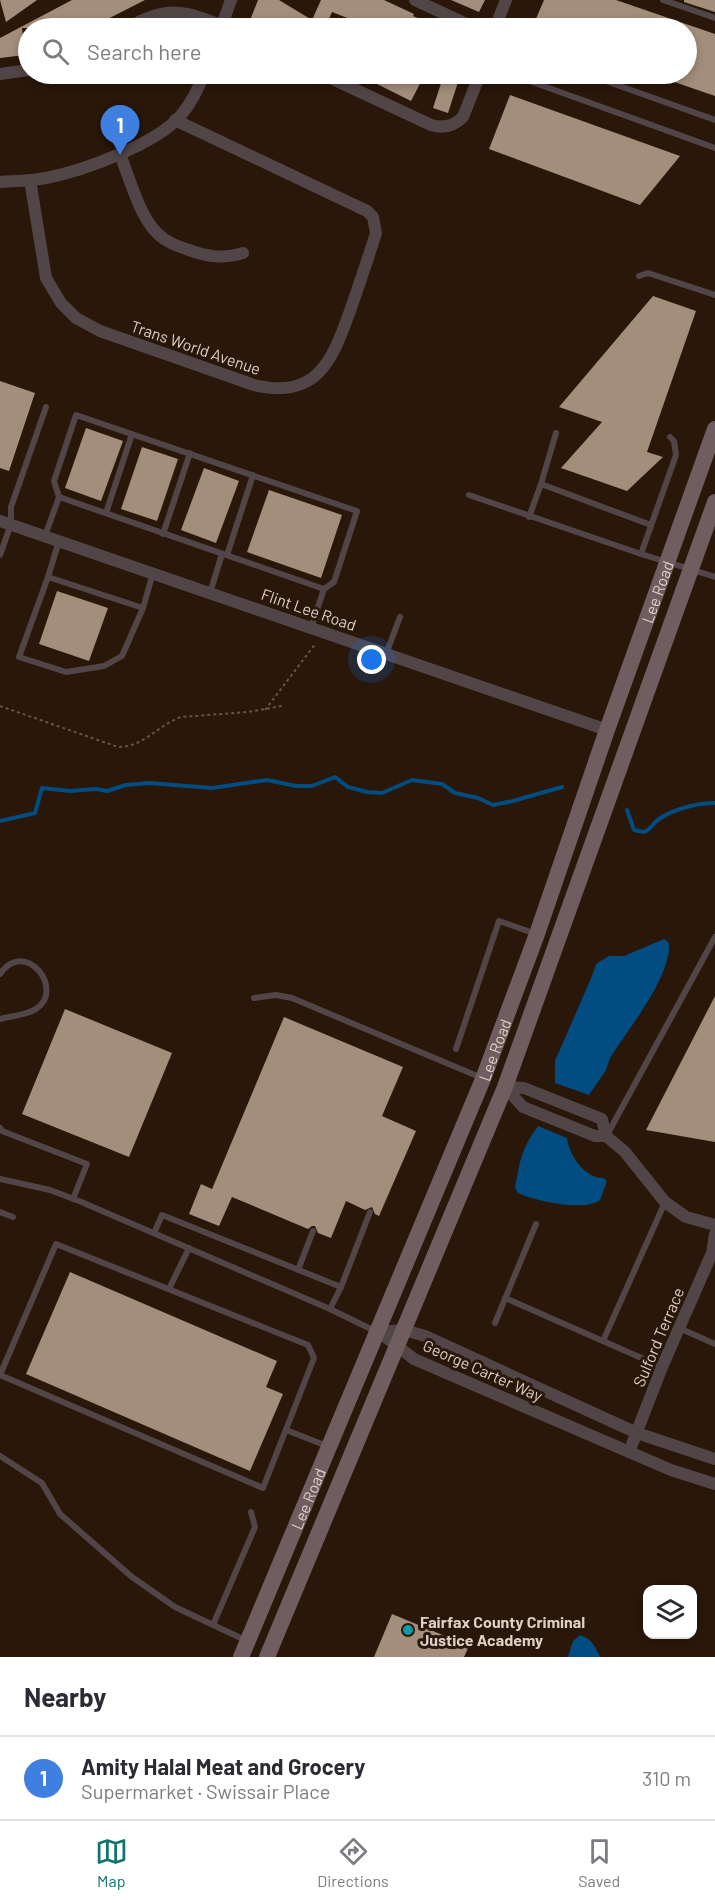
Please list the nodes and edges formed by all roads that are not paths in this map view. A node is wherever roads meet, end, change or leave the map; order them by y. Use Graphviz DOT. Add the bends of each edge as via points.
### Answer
graph roads {
  1 [pos="231,0"];
  2 [pos="414,0"];
  3 [pos="506,0"];
  4 [pos="663,0"];
  5 [pos="146,18"];
  6 [pos="197,18"];
  7 [pos="226,18"];
  8 [pos="453,18"];
  9 [pos="499,18"];
  10 [pos="715,18"];
  11 [pos="18,71"];
  12 [pos="0,74"];
  13 [pos="199,84"];
  14 [pos="343,84"];
  15 [pos="476,84"];
  16 [pos="539,84"];
  17 [pos="614,84"];
  18 [pos="175,120"];
  19 [pos="715,120"];
  20 [pos="715,148"];
  21 [pos="120,154"];
  22 [pos="30,180"];
  23 [pos="0,182"];
  24 [pos="243,253"];
  25 [pos="639,276"];
  26 [pos="715,295"];
  27 [pos="46,407"];
  28 [pos="715,429"];
  29 [pos="556,433"];
  30 [pos="132,434"];
  31 [pos="670,437"];
  32 [pos="190,453"];
  33 [pos="253,475"];
  34 [pos="541,484"];
  35 [pos="469,495"];
  36 [pos="59,497"];
  37 [pos="715,502"];
  38 [pos="106,513"];
  39 [pos="529,517"];
  40 [pos="5,523"];
  41 [pos="651,525"];
  42 [pos="163,534"];
  43 [pos="45,536"];
  44 [pos="59,540"];
  45 [pos="641,554"];
  46 [pos="0,555"];
  47 [pos="225,555"];
  48 [pos="667,563"];
  49 [pos="691,571"];
  50 [pos="153,573"];
  51 [pos="48,576"];
  52 [pos="715,578"];
  53 [pos="324,589"];
  54 [pos="210,593"];
  55 [pos="143,608"];
  56 [pos="400,617"];
  57 [pos="311,628"];
  58 [pos="386,654"];
  59 [pos="607,730"];
  60 [pos="537,934"];
  61 [pos="715,937"];
  62 [pos="0,975"];
  63 [pos="254,998"];
  64 [pos="0,1019"];
  65 [pos="456,1049"];
  66 [pos="483,1079"];
  67 [pos="506,1087"];
  68 [pos="0,1128"];
  69 [pos="606,1136"];
  70 [pos="0,1179"];
  71 [pos="73,1199"];
  72 [pos="665,1202"];
  73 [pos="0,1212"];
  74 [pos="370,1212"];
  75 [pos="13,1217"];
  76 [pos="536,1224"];
  77 [pos="715,1225"];
  78 [pos="314,1231"];
  79 [pos="153,1233"];
  80 [pos="715,1234"];
  81 [pos="189,1248"];
  82 [pos="298,1270"];
  83 [pos="341,1287"];
  84 [pos="169,1289"];
  85 [pos="505,1298"];
  86 [pos="330,1309"];
  87 [pos="495,1323"];
  88 [pos="678,1328"];
  89 [pos="404,1330"];
  90 [pos="379,1332"];
  91 [pos="603,1341"];
  92 [pos="715,1344"];
  93 [pos="397,1348"];
  94 [pos="662,1367"];
  95 [pos="286,1430"];
  96 [pos="637,1433"];
  97 [pos="330,1447"];
  98 [pos="629,1452"];
  99 [pos="0,1456"];
  100 [pos="715,1459"];
  101 [pos="715,1484"];
  102 [pos="251,1512"];
  103 [pos="213,1625"];
  104 [pos="244,1649"];
  105 [pos="267,1657"];
  1 -- 7 [label="street"];
  2 -- 8 [label="street"];
  3 -- 9 [label="street"];
  4 -- 10 [label="lane"];
  5 -- 6 [label="street" via="168,12"];
  11 -- 12 [label="street"];
  13 -- 18 [label="street" via="182,115"];
  14 -- 15 [label="street" via="431,125 445,127 463,117"];
  16 -- 20 [label="lane"];
  17 -- 19 [label="lane"];
  18 -- 21 [label="street"];
  18 -- 22 [label="street, Trans World Avenue" via="373,217 376,233 336,348 324,368 305,382 280,389 255,385 100,331 76,318 46,278"];
  21 -- 22 [label="street" via="63,174"];
  21 -- 24 [label="street" via="147,221 161,237 205,256"];
  22 -- 23 [label="street"];
  25 -- 26 [label="lane" via="648,273"];
  27 -- 40 [label="lane"];
  28 -- 48 [label="street, Lee Road"];
  29 -- 34 [label="lane"];
  30 -- 32 [label="lane"];
  30 -- 36 [label="lane" via="76,415 54,481"];
  30 -- 38 [label="lane"];
  31 -- 41 [label="lane" via="676,455"];
  32 -- 33 [label="lane"];
  32 -- 42 [label="lane"];
  33 -- 47 [label="lane"];
  33 -- 53 [label="lane" via="357,511 334,582"];
  34 -- 39 [label="lane"];
  34 -- 41 [label="lane"];
  35 -- 39 [label="lane"];
  36 -- 38 [label="lane"];
  36 -- 43 [label="lane"];
  37 -- 49 [label="street, Lee Road"];
  38 -- 42 [label="lane"];
  39 -- 45 [label="lane"];
  40 -- 43 [label="street, Flint Lee Road"];
  40 -- 46 [label="lane"];
  41 -- 45 [label="lane"];
  42 -- 47 [label="lane"];
  43 -- 44 [label="street, Flint Lee Road"];
  44 -- 50 [label="street, Flint Lee Road"];
  44 -- 51 [label="lane"];
  45 -- 48 [label="lane"];
  47 -- 53 [label="lane"];
  47 -- 54 [label="lane"];
  48 -- 49 [label="lane"];
  48 -- 59 [label="street, Lee Road"];
  49 -- 52 [label="lane"];
  49 -- 67 [label="street, Lee Road"];
  50 -- 54 [label="street, Flint Lee Road"];
  50 -- 55 [label="lane"];
  51 -- 55 [label="lane"];
  51 -- 55 [label="lane" via="19,657 66,672 104,666 122,656"];
  53 -- 57 [label="lane"];
  54 -- 57 [label="street, Flint Lee Road"];
  56 -- 58 [label="lane"];
  57 -- 58 [label="street, Flint Lee Road"];
  58 -- 59 [label="street, Flint Lee Road"];
  59 -- 60 [label="street, Lee Road"];
  60 -- 65 [label="lane" via="499,921"];
  60 -- 66 [label="street, Lee Road"];
  61 -- 69 [label="lane"];
  62 -- 64 [label="lane" via="8,965 26,962 38,968 46,988 44,1001 36,1009"];
  63 -- 66 [label="lane" via="292,998"];
  66 -- 90 [label="street, Lee Road"];
  67 -- 69 [label="street" via="523,1107 595,1136"];
  67 -- 69 [label="street" via="524,1088 602,1119"];
  67 -- 89 [label="street, Lee Road"];
  68 -- 71 [label="lane" via="87,1164"];
  69 -- 72 [label="street" via="626,1152"];
  70 -- 71 [label="lane"];
  71 -- 79 [label="lane"];
  72 -- 77 [label="street" via="686,1217"];
  72 -- 91 [label="lane"];
  73 -- 75 [label="lane"];
  74 -- 83 [label="lane"];
  76 -- 85 [label="lane"];
  78 -- 82 [label="lane"];
  79 -- 81 [label="lane"];
  79 -- 82 [label="lane" via="162,1215"];
  80 -- 88 [label="street, Sulford Terrace" via="712,1253"];
  81 -- 84 [label="lane"];
  81 -- 86 [label="lane"];
  82 -- 83 [label="lane"];
  83 -- 86 [label="lane"];
  84 -- 95 [label="lane" via="308,1345 314,1358"];
  84 -- 95 [label="lane" via="56,1244 0,1375 263,1488"];
  85 -- 87 [label="lane"];
  85 -- 91 [label="lane"];
  86 -- 90 [label="lane"];
  88 -- 92 [label="lane"];
  88 -- 94 [label="street, Sulford Terrace"];
  89 -- 90 [label="street, George Carter Way"];
  89 -- 93 [label="street, Lee Road"];
  89 -- 96 [label="street, George Carter Way" via="425,1336"];
  90 -- 93 [label="street, George Carter Way"];
  90 -- 97 [label="street, Lee Road"];
  91 -- 94 [label="lane"];
  93 -- 98 [label="street, George Carter Way" via="414,1359"];
  93 -- 105 [label="street, Lee Road"];
  94 -- 96 [label="street, Sulford Terrace"];
  95 -- 97 [label="lane"];
  96 -- 98 [label="street, Sulford Terrace"];
  96 -- 100 [label="street, George Carter Way"];
  97 -- 104 [label="street, Lee Road"];
  98 -- 101 [label="street, George Carter Way"];
  99 -- 103 [label="lane" via="42,1483 60,1514 132,1577 175,1607"];
  102 -- 103 [label="lane" via="255,1527"];
  103 -- 104 [label="lane"];
}
